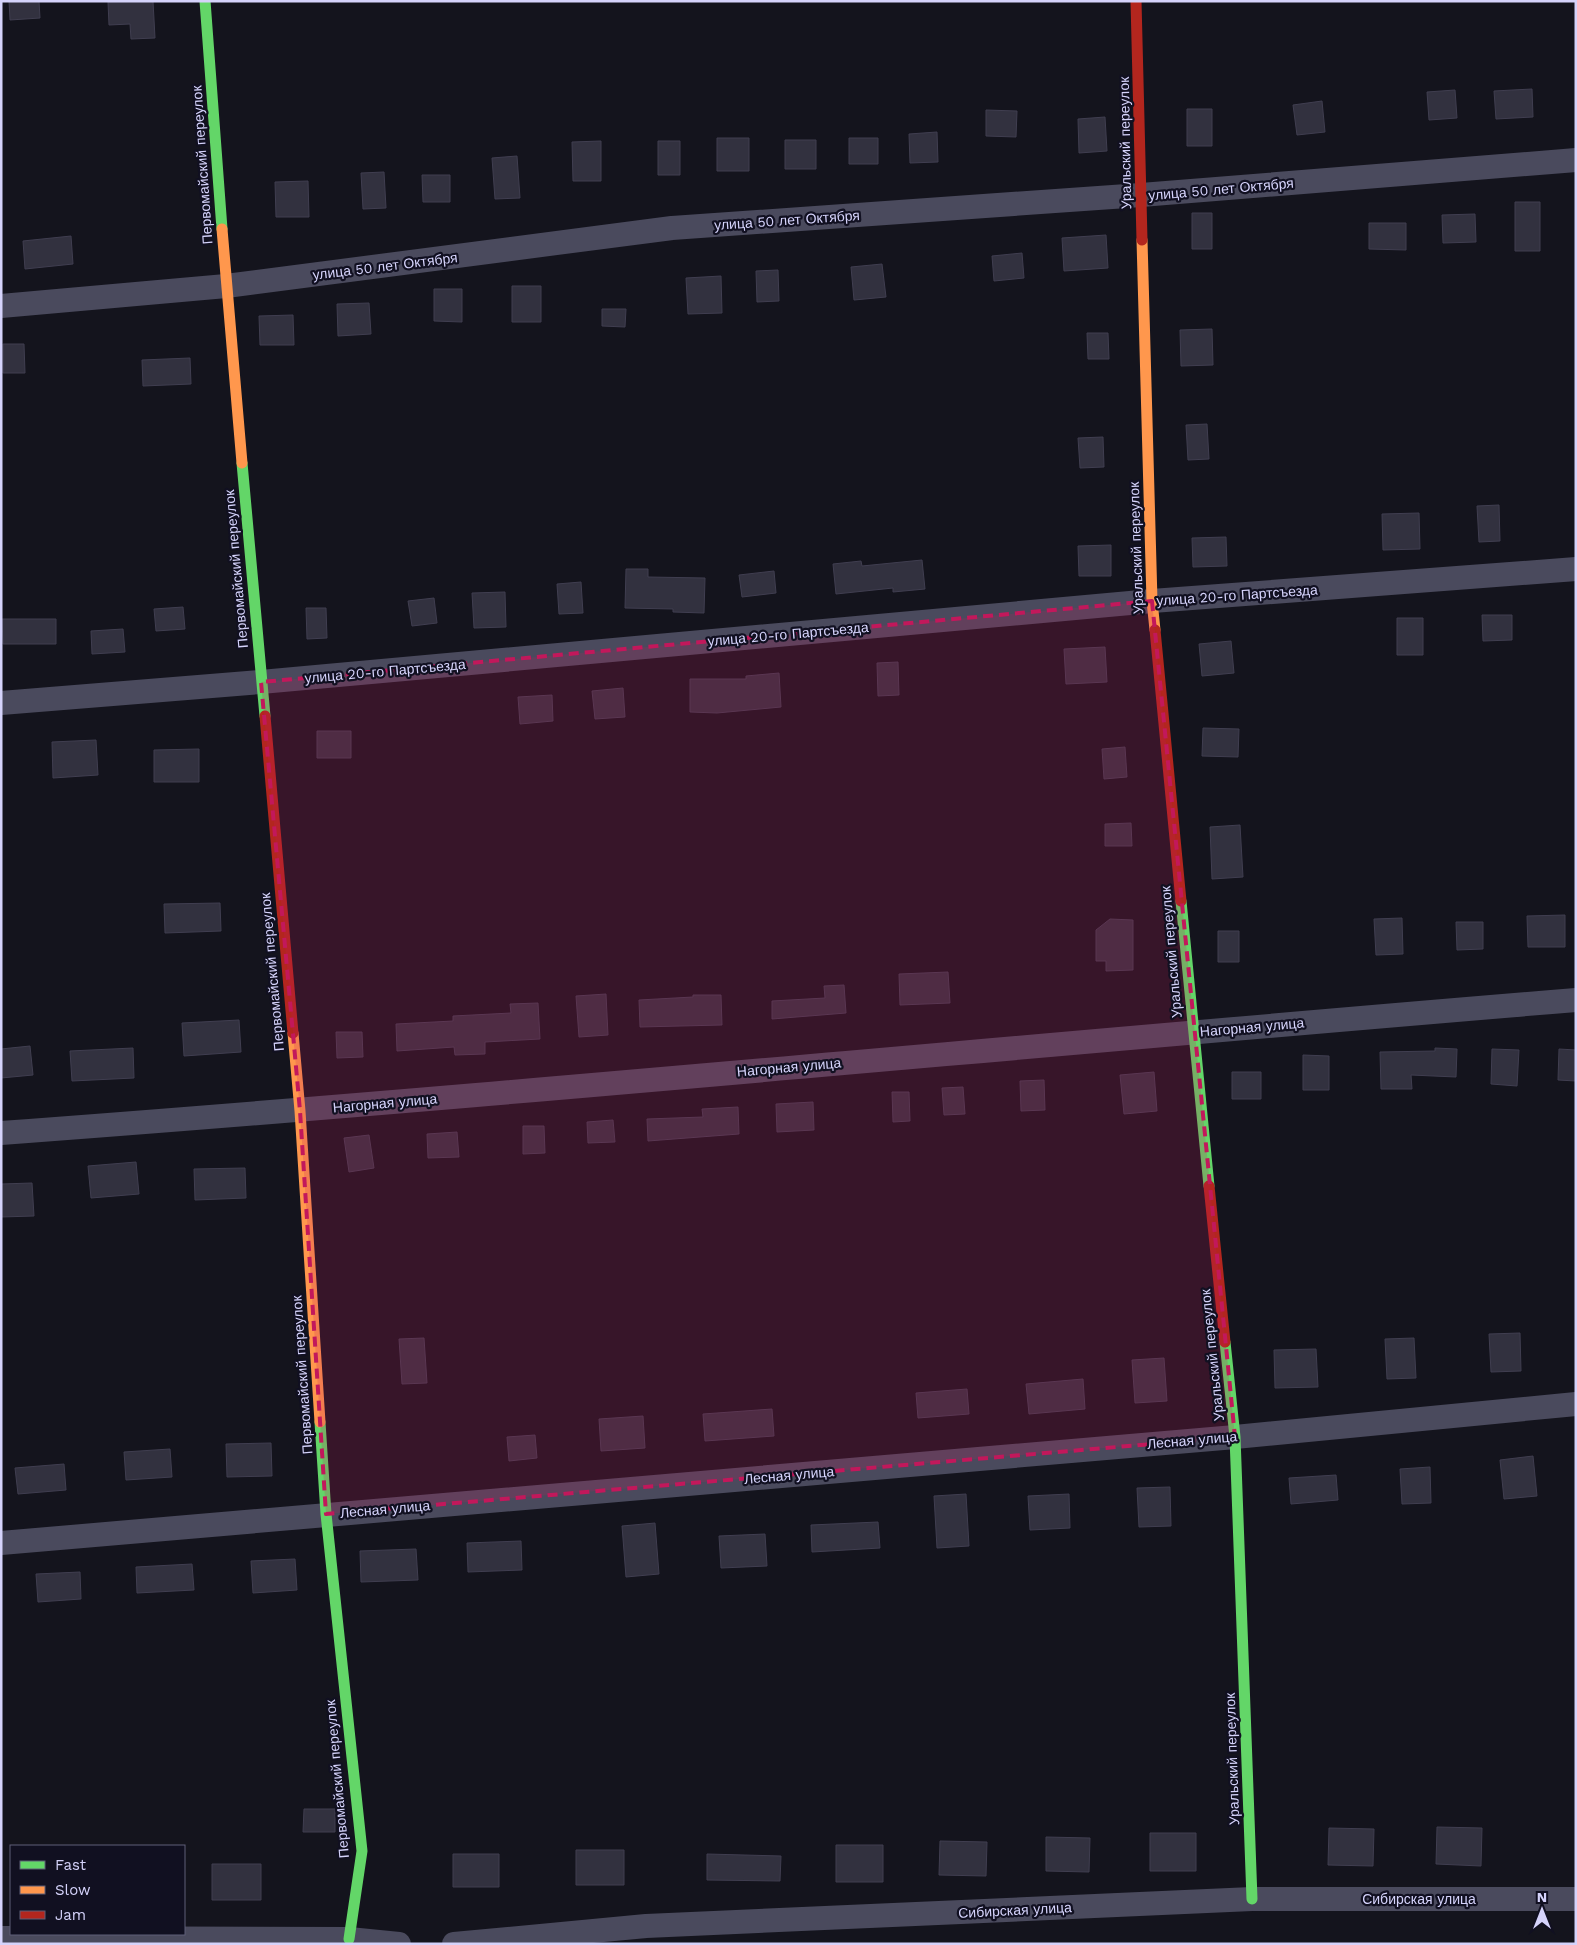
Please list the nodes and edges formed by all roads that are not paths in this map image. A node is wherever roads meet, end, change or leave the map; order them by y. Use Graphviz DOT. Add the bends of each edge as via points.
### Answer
graph roads {
  1 [pos="206,1"];
  2 [pos="1136,1"];
  3 [pos="1576,160"];
  4 [pos="1141,195"];
  5 [pos="226,286"];
  6 [pos="1,306"];
  7 [pos="1576,570"];
  8 [pos="1152,601"];
  9 [pos="261,682"];
  10 [pos="1,704"];
  11 [pos="1576,1000"];
  12 [pos="1193,1032"];
  13 [pos="300,1111"];
  14 [pos="1,1133"];
  15 [pos="1576,1404"];
  16 [pos="1235,1437"];
  17 [pos="326,1514"];
  18 [pos="1,1543"];
  19 [pos="1252,1899"];
  20 [pos="1576,1899"];
  21 [pos="1,1938"];
  22 [pos="348,1939"];
  23 [pos="399,1944"];
  24 [pos="454,1944"];
  1 -- 5 [label="street, Первомайский переулок"];
  2 -- 4 [label="street, Уральский переулок"];
  3 -- 4 [label="street, улица 50 лет Октября"];
  4 -- 5 [label="street, улица 50 лет Октября" via="672,228"];
  4 -- 8 [label="street, Уральский переулок"];
  5 -- 6 [label="street, улица 50 лет Октября"];
  5 -- 9 [label="street, Первомайский переулок"];
  7 -- 8 [label="street, улица 20-го Партсъезда"];
  8 -- 9 [label="street, улица 20-го Партсъезда"];
  8 -- 12 [label="street, Уральский переулок"];
  9 -- 10 [label="street, улица 20-го Партсъезда"];
  9 -- 13 [label="street, Первомайский переулок"];
  11 -- 12 [label="street, Нагорная улица"];
  12 -- 13 [label="street, Нагорная улица"];
  12 -- 16 [label="street, Уральский переулок"];
  13 -- 14 [label="street, Нагорная улица"];
  13 -- 17 [label="street, Первомайский переулок"];
  15 -- 16 [label="street, Лесная улица"];
  16 -- 17 [label="street, Лесная улица"];
  16 -- 19 [label="street, Уральский переулок"];
  17 -- 18 [label="street, Лесная улица"];
  17 -- 22 [label="street, Первомайский переулок" via="362,1851"];
  19 -- 20 [label="street, Сибирская улица"];
  19 -- 24 [label="street, Сибирская улица" via="646,1926"];
  21 -- 22 [label="street"];
  22 -- 23 [label="street"];
}
